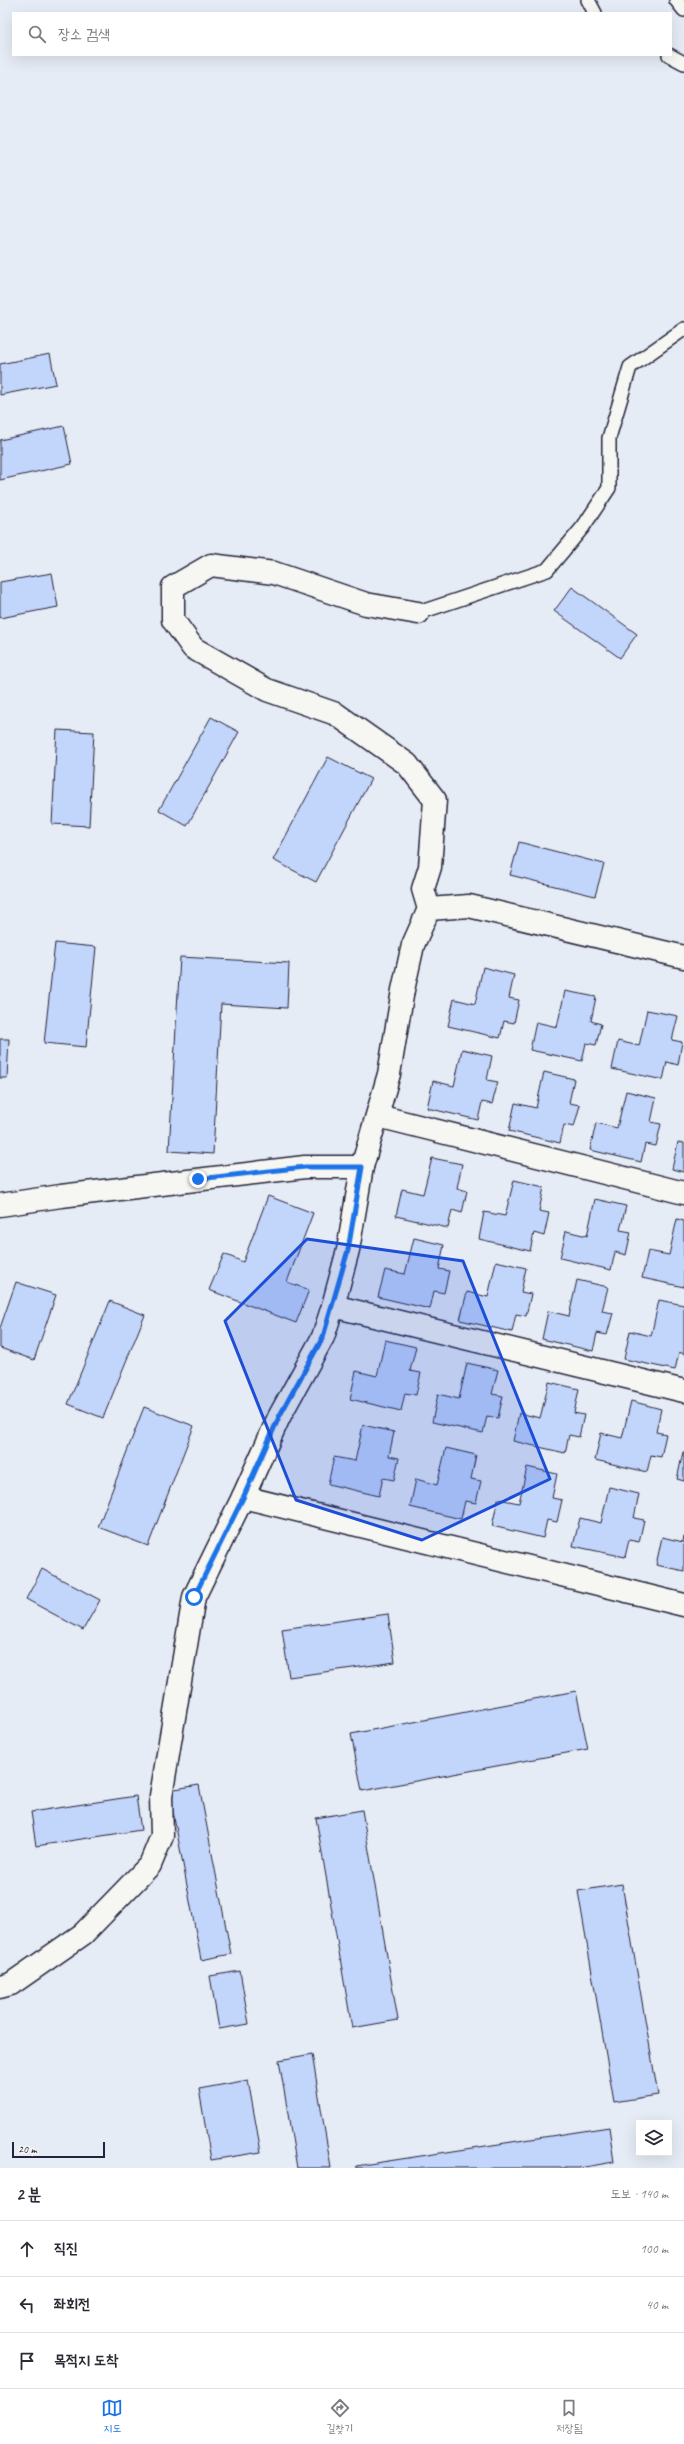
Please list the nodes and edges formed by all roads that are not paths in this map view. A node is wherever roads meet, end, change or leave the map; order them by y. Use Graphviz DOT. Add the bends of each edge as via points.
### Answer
graph roads {
  1 [pos="588,0"];
  2 [pos="676,0"];
  3 [pos="684,10"];
  4 [pos="594,12"];
  5 [pos="672,56"];
  6 [pos="684,63"];
  7 [pos="684,329"];
  8 [pos="418,613"];
  9 [pos="429,909"];
  10 [pos="684,957"];
  11 [pos="378,1116"];
  12 [pos="362,1167"];
  13 [pos="684,1193"];
  14 [pos="0,1205"];
  15 [pos="334,1306"];
  16 [pos="684,1391"];
  17 [pos="243,1498"];
  18 [pos="684,1606"];
  19 [pos="0,1987"];
  1 -- 4 [label="lane"];
  2 -- 3 [label="lane"];
  5 -- 6 [label="lane"];
  7 -- 8 [label="lane" via="630,367 609,438 609,488 583,527 547,570"];
  8 -- 9 [label="street" via="366,604 274,573 211,565 173,587 173,620 193,648 267,690 336,714 407,764 434,800 430,867 423,889"];
  9 -- 10 [label="street" via="469,906"];
  9 -- 11 [label="street" via="413,945 389,1074"];
  11 -- 12 [label="street"];
  11 -- 13 [label="street"];
  12 -- 14 [label="street" via="305,1167"];
  12 -- 15 [label="street" via="348,1250"];
  15 -- 16 [label="street"];
  15 -- 17 [label="street" via="323,1337 279,1417"];
  17 -- 18 [label="street"];
  17 -- 19 [label="street" via="194,1597 162,1796 162,1836 150,1865 83,1934 11,1984"];
}
